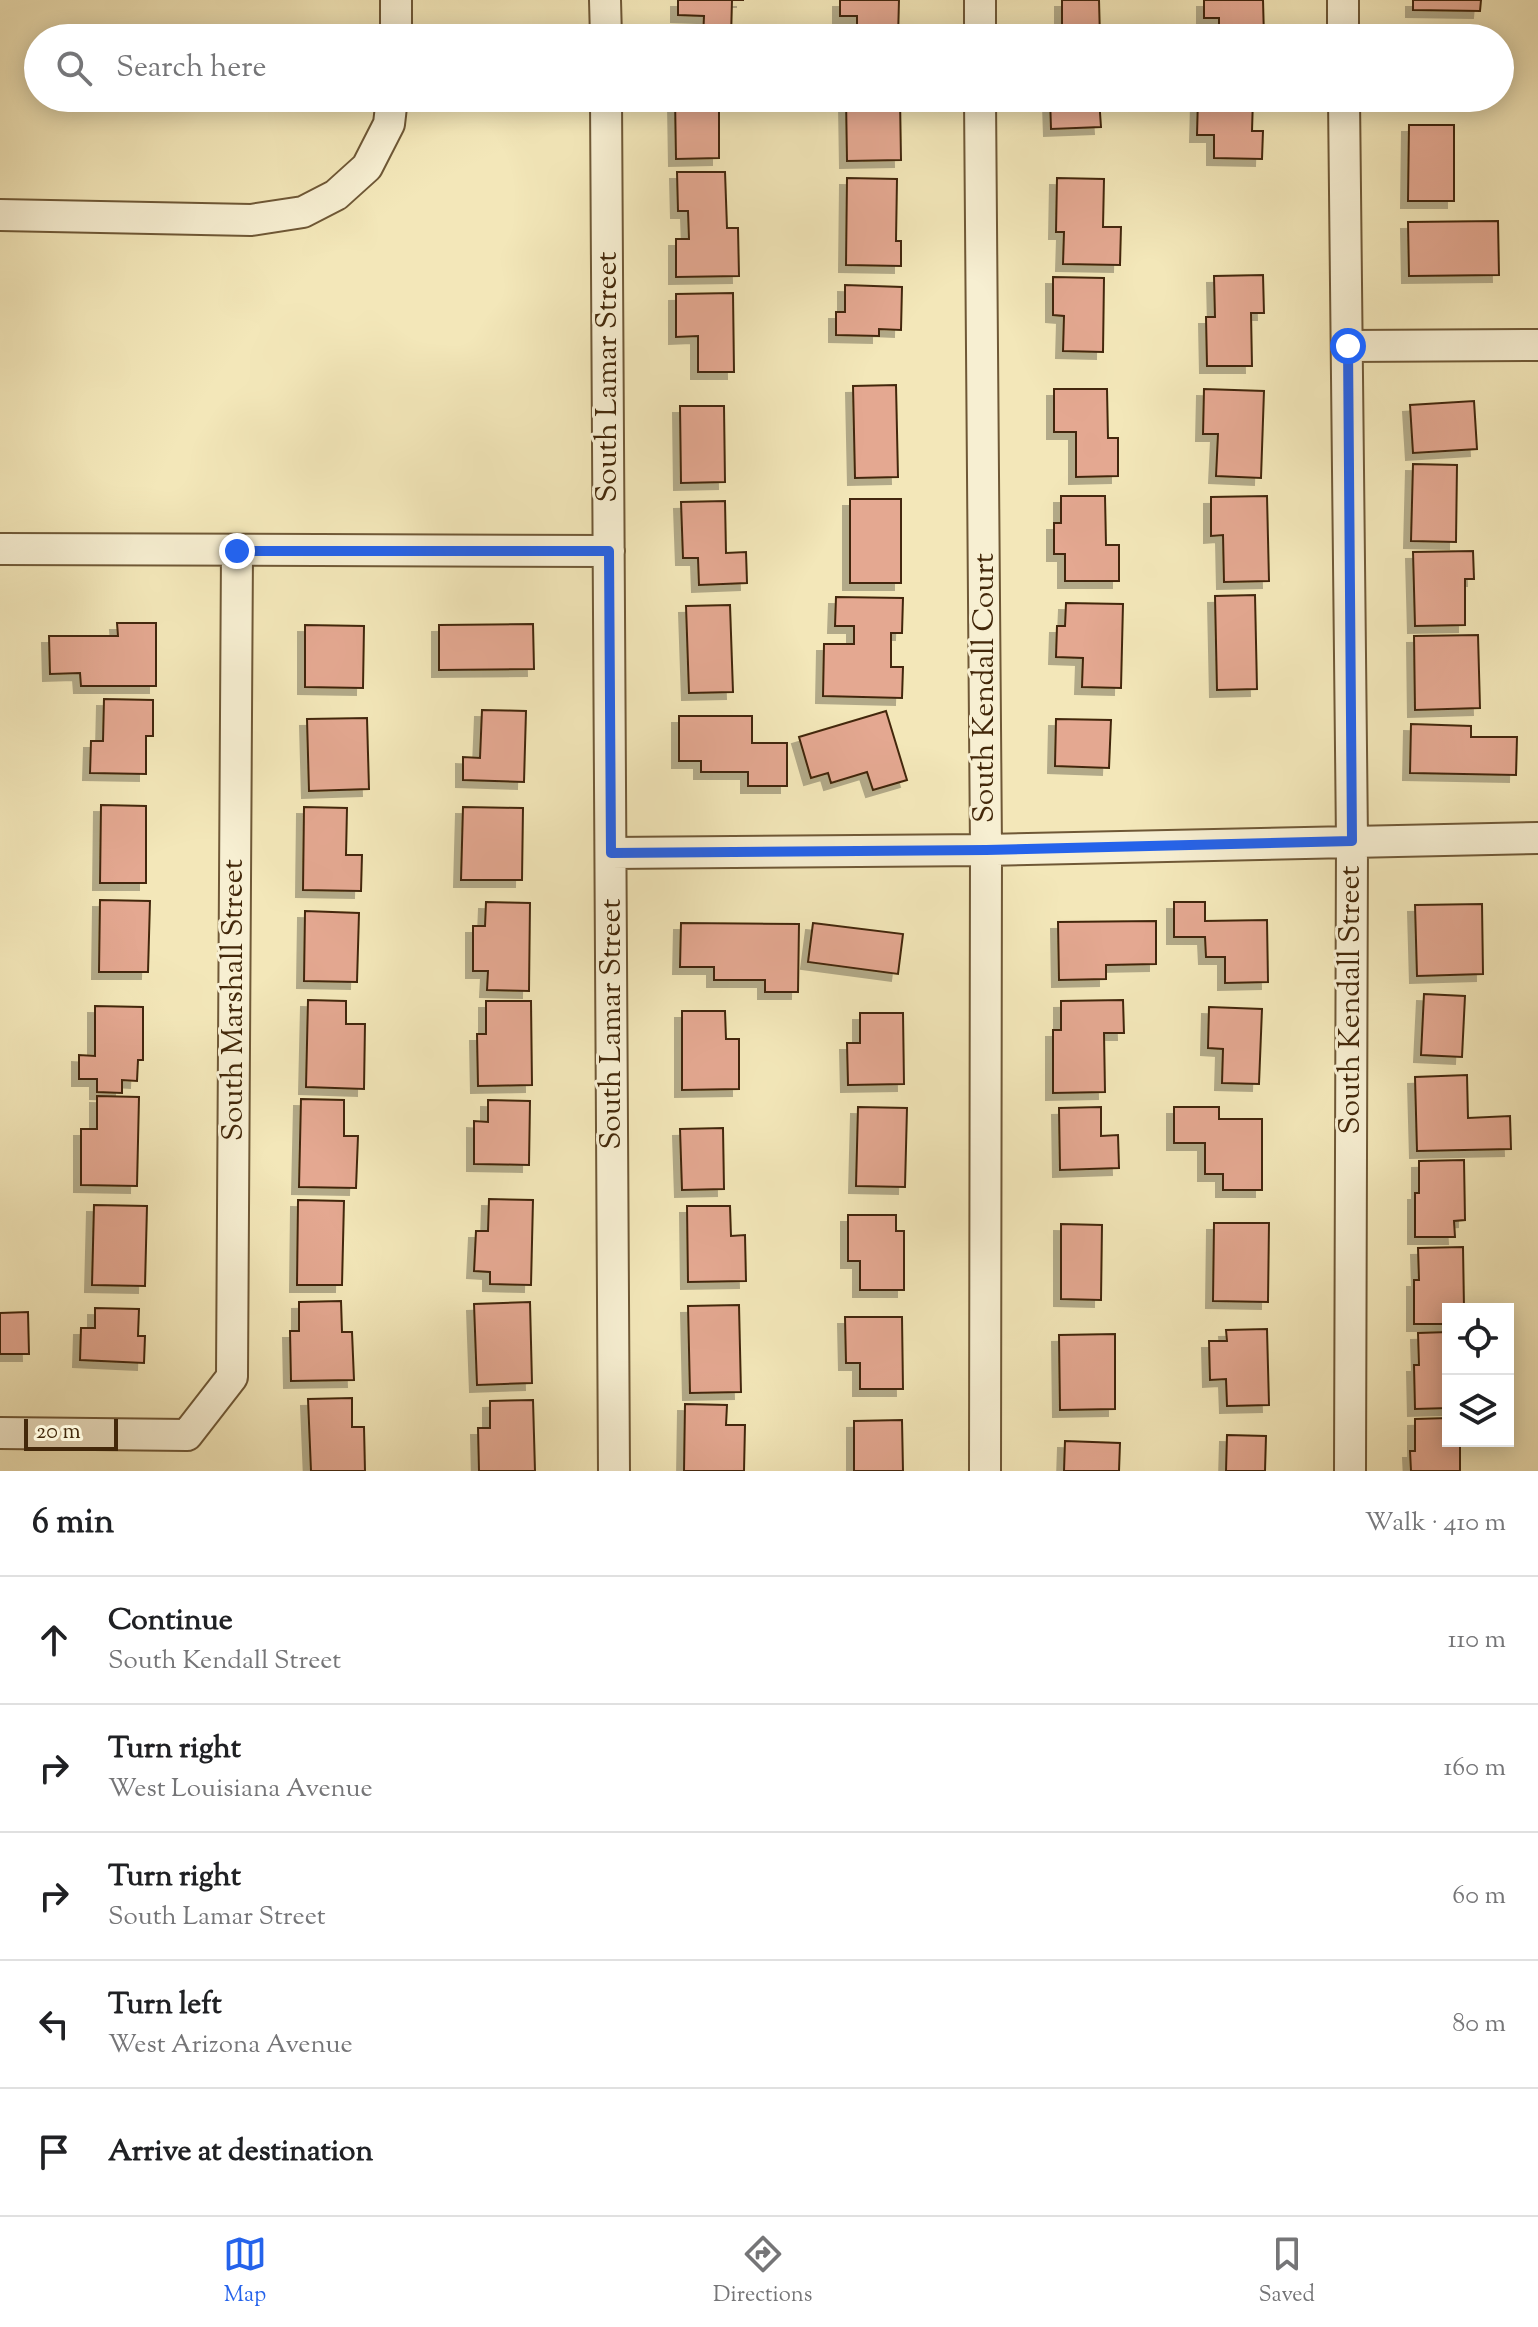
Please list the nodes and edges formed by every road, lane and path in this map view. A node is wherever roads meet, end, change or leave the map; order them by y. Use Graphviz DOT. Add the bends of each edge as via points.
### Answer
graph roads {
  1 [pos="396,0"];
  2 [pos="605,0"];
  3 [pos="980,0"];
  4 [pos="1343,0"];
  5 [pos="396,24"];
  6 [pos="606,24"];
  7 [pos="980,24"];
  8 [pos="1343,24"];
  9 [pos="390,112"];
  10 [pos="606,112"];
  11 [pos="980,112"];
  12 [pos="1344,112"];
  13 [pos="0,215"];
  14 [pos="1538,345"];
  15 [pos="1348,346"];
  16 [pos="0,549"];
  17 [pos="237,551"];
  18 [pos="609,551"];
  19 [pos="1538,838"];
  20 [pos="1352,841"];
  21 [pos="986,850"];
  22 [pos="611,853"];
  23 [pos="0,1433"];
  24 [pos="614,1471"];
  25 [pos="985,1471"];
  26 [pos="1350,1471"];
  1 -- 5 [label="street"];
  2 -- 6 [label="street"];
  3 -- 7 [label="street"];
  4 -- 8 [label="street"];
  9 -- 13 [label="street" via="367,167 336,195 303,212 251,220"];
  10 -- 18 [label="street, South Lamar Street"];
  11 -- 21 [label="street, South Kendall Court"];
  12 -- 15 [label="street, South Kendall Street"];
  14 -- 15 [label="street"];
  15 -- 20 [label="street, South Kendall Street"];
  16 -- 17 [label="street"];
  17 -- 18 [label="street"];
  17 -- 23 [label="street, South Marshall Street" via="232,1377 187,1435"];
  18 -- 22 [label="street, South Lamar Street"];
  19 -- 20 [label="street"];
  20 -- 21 [label="street"];
  20 -- 26 [label="street, South Kendall Street"];
  21 -- 22 [label="street"];
  21 -- 25 [label="street, South Kendall Court"];
  22 -- 24 [label="street, South Lamar Street"];
}
